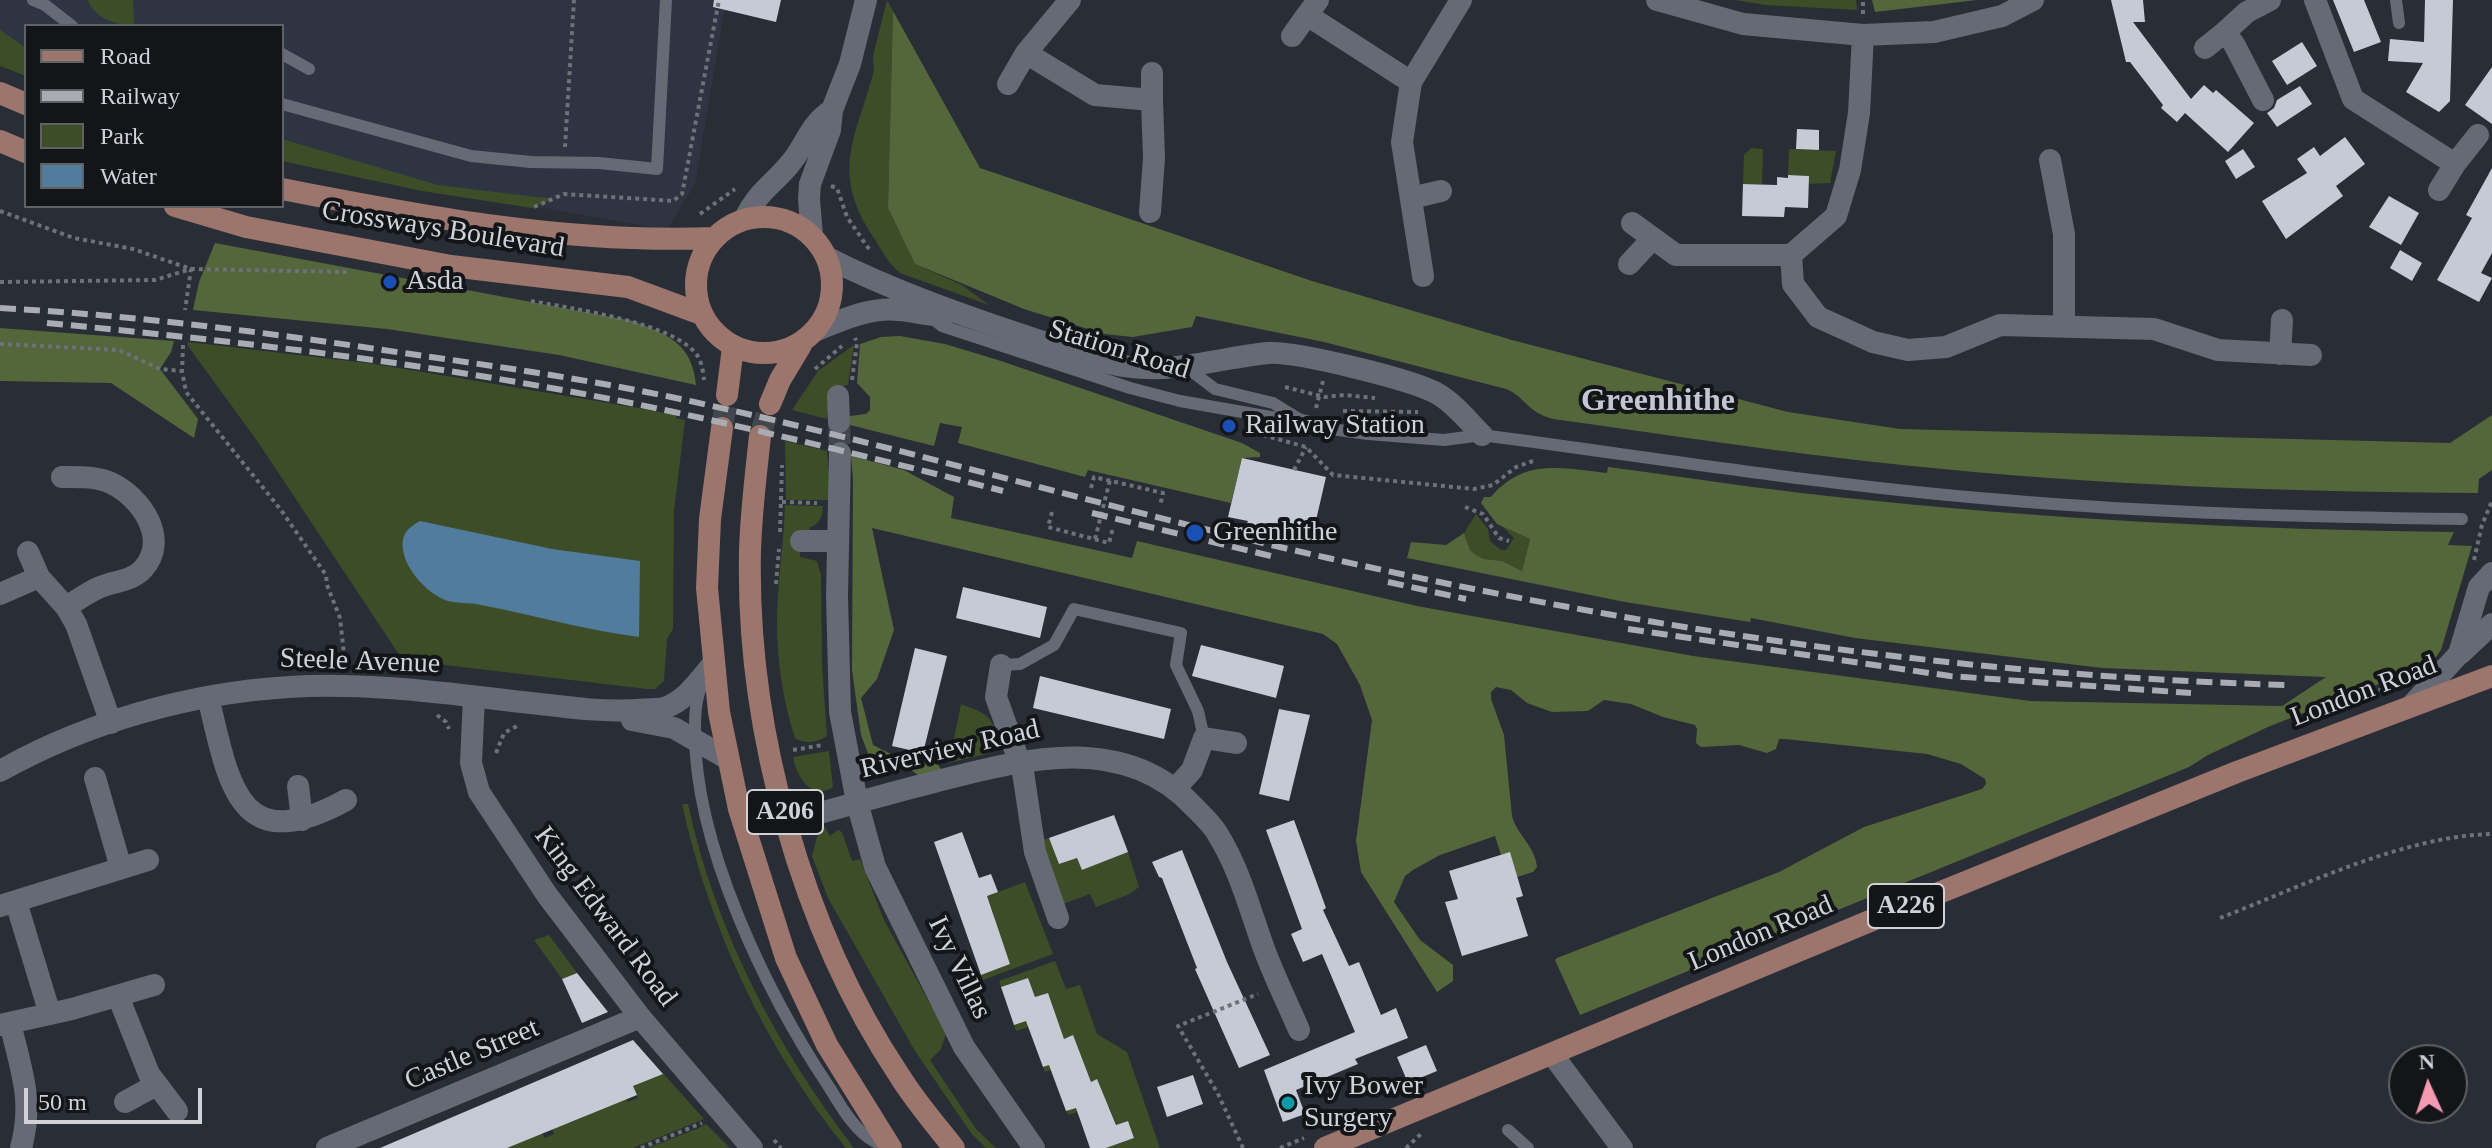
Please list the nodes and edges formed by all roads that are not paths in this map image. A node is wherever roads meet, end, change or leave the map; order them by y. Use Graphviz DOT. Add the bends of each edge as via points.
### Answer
graph roads {
  1 [pos="666,0"];
  2 [pos="866,0"];
  3 [pos="1070,0"];
  4 [pos="1461,0"];
  5 [pos="1657,0"];
  6 [pos="2033,0"];
  7 [pos="2270,0"];
  8 [pos="2315,0"];
  9 [pos="2396,0"];
  10 [pos="42,2"];
  11 [pos="1312,8"];
  12 [pos="2399,23"];
  13 [pos="70,24"];
  14 [pos="2225,32"];
  15 [pos="1863,35"];
  16 [pos="1292,36"];
  17 [pos="2205,48"];
  18 [pos="1026,53"];
  19 [pos="284,55"];
  20 [pos="309,69"];
  21 [pos="1152,73"];
  22 [pos="1411,82"];
  23 [pos="1008,84"];
  24 [pos="0,93"];
  25 [pos="1152,100"];
  26 [pos="2263,100"];
  27 [pos="24,103"];
  28 [pos="284,105"];
  29 [pos="832,110"];
  30 [pos="2478,135"];
  31 [pos="0,141"];
  32 [pos="24,151"];
  33 [pos="2050,160"];
  34 [pos="2455,164"];
  35 [pos="284,189"];
  36 [pos="2439,190"];
  37 [pos="1441,191"];
  38 [pos="1411,198"];
  39 [pos="182,208"];
  40 [pos="1150,212"];
  41 [pos="745,218"];
  42 [pos="1632,223"];
  43 [pos="812,236"];
  44 [pos="714,238"];
  45 [pos="1653,238"];
  46 [pos="1791,255"];
  47 [pos="828,258"];
  48 [pos="1629,264"];
  49 [pos="1423,276"];
  50 [pos="701,314"];
  51 [pos="959,315"];
  52 [pos="929,316"];
  53 [pos="2282,320"];
  54 [pos="2064,326"];
  55 [pos="809,338"];
  56 [pos="733,347"];
  57 [pos="2280,354"];
  58 [pos="2311,355"];
  59 [pos="1186,367"];
  60 [pos="727,395"];
  61 [pos="838,396"];
  62 [pos="770,404"];
  63 [pos="1299,419"];
  64 [pos="839,422"];
  65 [pos="722,428"];
  66 [pos="1482,435"];
  67 [pos="760,436"];
  68 [pos="840,453"];
  69 [pos="62,477"];
  70 [pos="2462,519"];
  71 [pos="801,541"];
  72 [pos="838,541"];
  73 [pos="28,552"];
  74 [pos="2492,553"];
  75 [pos="2492,573"];
  76 [pos="39,577"];
  77 [pos="0,594"];
  78 [pos="66,607"];
  79 [pos="2492,624"];
  80 [pos="2459,654"];
  81 [pos="713,664"];
  82 [pos="1001,665"];
  83 [pos="2492,676"];
  84 [pos="208,697"];
  85 [pos="474,697"];
  86 [pos="2413,704"];
  87 [pos="612,712"];
  88 [pos="111,723"];
  89 [pos="695,738"];
  90 [pos="1204,738"];
  91 [pos="1236,743"];
  92 [pos="728,759"];
  93 [pos="1017,761"];
  94 [pos="0,771"];
  95 [pos="95,778"];
  96 [pos="298,786"];
  97 [pos="1176,788"];
  98 [pos="346,800"];
  99 [pos="857,802"];
  100 [pos="302,820"];
  101 [pos="787,822"];
  102 [pos="148,860"];
  103 [pos="121,868"];
  104 [pos="8,904"];
  105 [pos="1058,918"];
  106 [pos="154,985"];
  107 [pos="118,996"];
  108 [pos="50,1014"];
  109 [pos="640,1017"];
  110 [pos="5,1024"];
  111 [pos="1299,1030"];
  112 [pos="1552,1054"];
  113 [pos="156,1085"];
  114 [pos="125,1102"];
  115 [pos="177,1111"];
  116 [pos="1508,1130"];
  117 [pos="762,1143"];
  118 [pos="21,1148"];
  119 [pos="327,1148"];
  120 [pos="889,1148"];
  121 [pos="954,1148"];
  122 [pos="1034,1148"];
  123 [pos="1325,1148"];
  124 [pos="1528,1148"];
  125 [pos="1622,1148"];
  1 -- 28 [label="lane" via="657,169 471,156"];
  2 -- 29 [label="street"];
  3 -- 18 [label="street"];
  4 -- 22 [label="street"];
  5 -- 15 [label="street" via="1743,24"];
  6 -- 15 [label="street" via="2002,16 1934,32"];
  7 -- 14 [label="street"];
  8 -- 34 [label="street" via="2353,99"];
  9 -- 12 [label="lane"];
  10 -- 13 [label="lane"];
  11 -- 16 [label="street"];
  11 -- 22 [label="street"];
  14 -- 17 [label="street"];
  14 -- 26 [label="street"];
  15 -- 46 [label="street" via="1859,113 1836,216"];
  18 -- 23 [label="street"];
  18 -- 25 [label="street" via="1095,95"];
  19 -- 20 [label="lane"];
  21 -- 25 [label="street"];
  22 -- 38 [label="street" via="1402,142"];
  24 -- 27 [label="main road"];
  25 -- 40 [label="street"];
  29 -- 41 [label="street" via="817,120 790,164 759,194"];
  29 -- 43 [label="street" via="810,184"];
  30 -- 34 [label="street"];
  31 -- 32 [label="main road"];
  33 -- 54 [label="street" via="2064,234"];
  34 -- 36 [label="street"];
  35 -- 44 [label="main road, Crossways Boulevard" via="529,231 633,240"];
  37 -- 38 [label="street"];
  38 -- 49 [label="street"];
  39 -- 50 [label="main road, Crossways Boulevard" via="246,227 425,262 628,287"];
  41 -- 43 [label="main road" via="784,219"];
  41 -- 44 [label="main road"];
  42 -- 45 [label="street"];
  43 -- 47 [label="main road"];
  44 -- 50 [label="main road" via="698,266 695,290"];
  45 -- 46 [label="street" via="1676,255"];
  45 -- 48 [label="street"];
  46 -- 54 [label="street" via="1793,284 1818,317 1873,342 1908,350 1946,347 2000,325"];
  47 -- 51 [label="street, Station Road"];
  47 -- 55 [label="main road" via="832,300"];
  50 -- 56 [label="main road"];
  51 -- 52 [label="street, Station Road"];
  51 -- 59 [label="street, Station Road" via="1112,364"];
  52 -- 55 [label="street, Station Road" via="873,310"];
  52 -- 63 [label="lane, Station Road" via="942,326 1130,388"];
  53 -- 57 [label="street"];
  54 -- 57 [label="street" via="2154,329 2218,350"];
  55 -- 56 [label="main road" via="756,354"];
  55 -- 62 [label="main road"];
  56 -- 60 [label="main road"];
  57 -- 58 [label="street"];
  59 -- 63 [label="lane, Station Road" via="1215,389 1273,403"];
  59 -- 66 [label="street, Station Road" via="1277,353 1324,362 1437,393"];
  61 -- 64 [label="street"];
  63 -- 66 [label="lane, Station Road" via="1393,436 1444,440"];
  65 -- 81 [label="main road, A206" via="708,553"];
  66 -- 70 [label="lane" via="2002,500 2291,517"];
  67 -- 101 [label="main road, A206" via="751,537 752,621 763,715"];
  68 -- 72 [label="street"];
  69 -- 78 [label="street" via="94,478 119,487 148,518 154,541 139,573 98,587"];
  71 -- 72 [label="street"];
  72 -- 99 [label="street" via="840,712"];
  73 -- 76 [label="street"];
  74 -- 75 [label="street"];
  75 -- 80 [label="street" via="2478,590"];
  76 -- 77 [label="street"];
  76 -- 78 [label="street"];
  78 -- 88 [label="street"];
  79 -- 80 [label="street"];
  80 -- 86 [label="street"];
  81 -- 87 [label="street, Steele Avenue" via="668,706"];
  81 -- 89 [label="lane" via="698,696"];
  81 -- 92 [label="main road, A206"];
  82 -- 90 [label="lane" via="1020,664 1054,645 1074,609 1181,633 1176,665 1198,711"];
  82 -- 93 [label="street" via="995,693"];
  83 -- 86 [label="main road, London Road / A226"];
  84 -- 85 [label="street, Steele Avenue" via="339,686"];
  84 -- 88 [label="street, Steele Avenue"];
  84 -- 100 [label="street" via="232,786 243,805 265,819"];
  85 -- 87 [label="street, Steele Avenue"];
  85 -- 109 [label="street, King Edward Road" via="471,763 479,792 547,895"];
  86 -- 112 [label="main road, London Road / A226"];
  87 -- 89 [label="street"];
  88 -- 94 [label="street, Steele Avenue"];
  89 -- 92 [label="street"];
  89 -- 120 [label="lane" via="714,846 755,956 835,1096 865,1135"];
  90 -- 91 [label="street"];
  90 -- 97 [label="street" via="1194,766"];
  92 -- 120 [label="main road, A206" via="786,958 827,1045"];
  93 -- 97 [label="street, Riverview Road" via="1095,759"];
  93 -- 99 [label="street, Riverview Road"];
  93 -- 105 [label="street" via="1025,778 1035,852"];
  95 -- 103 [label="street"];
  96 -- 100 [label="street"];
  97 -- 111 [label="street, Riverview Road" via="1216,830 1238,871"];
  98 -- 100 [label="street"];
  99 -- 101 [label="street, Riverview Road"];
  99 -- 122 [label="street, Ivy Villas" via="875,867 964,1047"];
  101 -- 121 [label="main road, A206" via="831,948 861,1011 899,1076"];
  102 -- 103 [label="street"];
  103 -- 104 [label="street"];
  104 -- 108 [label="street"];
  106 -- 107 [label="street"];
  107 -- 108 [label="street"];
  107 -- 113 [label="street"];
  108 -- 110 [label="street"];
  109 -- 117 [label="street, King Edward Road"];
  109 -- 119 [label="street, Castle Street"];
  110 -- 118 [label="street" via="28,1096"];
  112 -- 123 [label="main road, London Road / A226"];
  112 -- 125 [label="street"];
  113 -- 114 [label="street"];
  113 -- 115 [label="street"];
  116 -- 124 [label="lane"];
}
